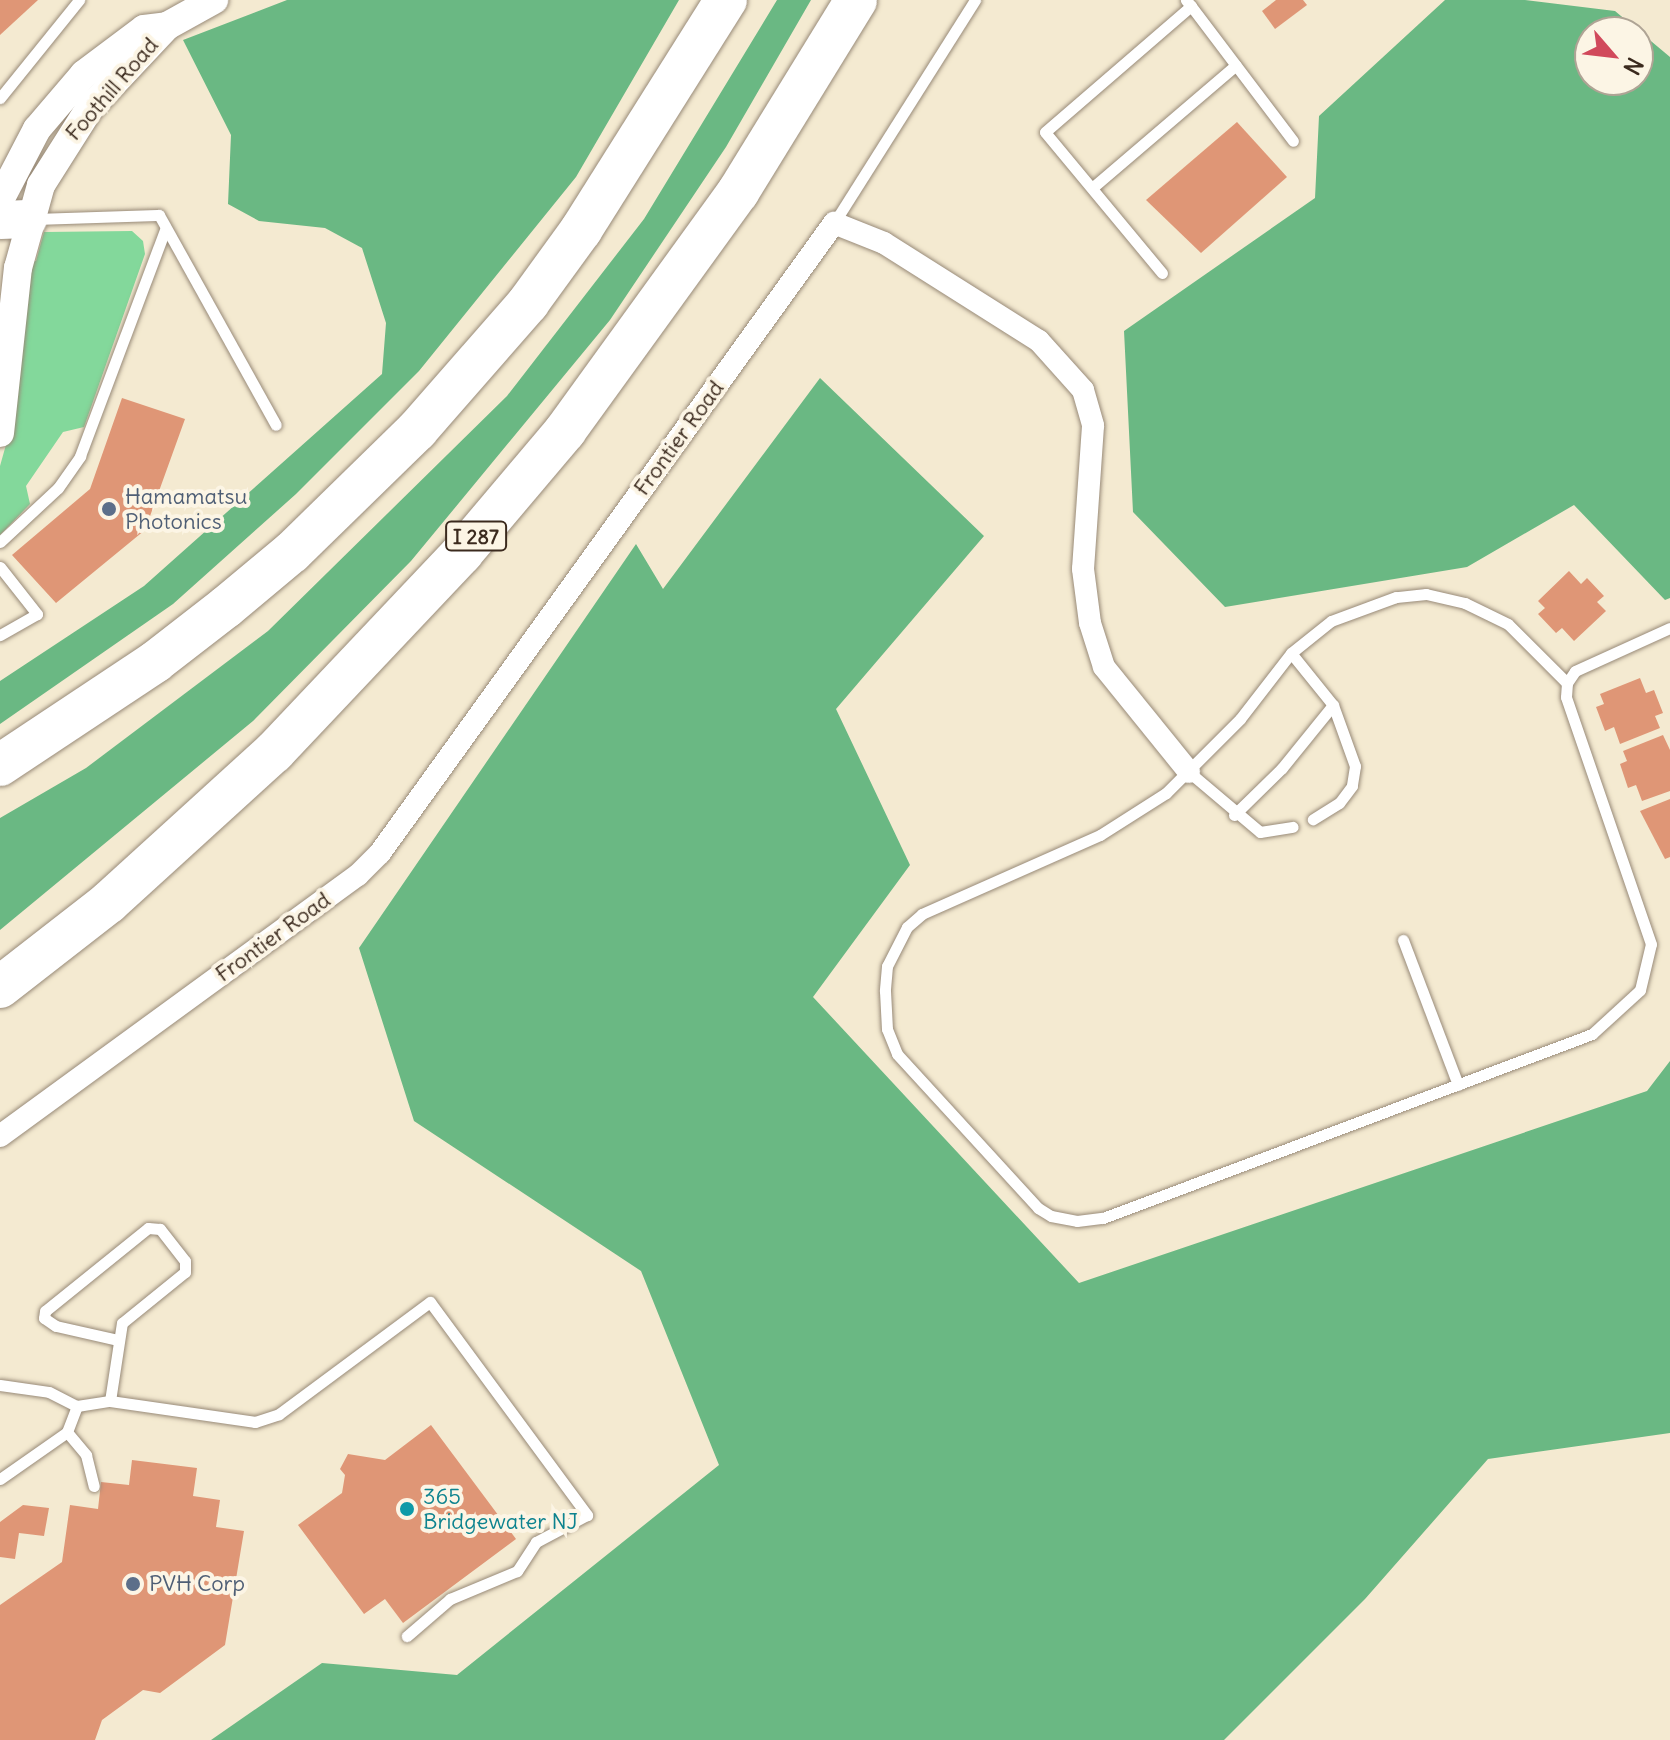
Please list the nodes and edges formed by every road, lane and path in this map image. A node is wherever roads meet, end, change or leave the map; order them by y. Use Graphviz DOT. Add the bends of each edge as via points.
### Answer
graph roads {
  1 [pos="79,0"];
  2 [pos="214,0"];
  3 [pos="726,0"];
  4 [pos="856,0"];
  5 [pos="975,0"];
  6 [pos="1189,3"];
  7 [pos="1236,65"];
  8 [pos="0,98"];
  9 [pos="1293,141"];
  10 [pos="1092,188"];
  11 [pos="9,213"];
  12 [pos="834,223"];
  13 [pos="165,230"];
  14 [pos="1162,273"];
  15 [pos="276,425"];
  16 [pos="0,433"];
  17 [pos="0,542"];
  18 [pos="0,567"];
  19 [pos="1670,628"];
  20 [pos="0,635"];
  21 [pos="1291,653"];
  22 [pos="1567,683"];
  23 [pos="1333,705"];
  24 [pos="0,765"];
  25 [pos="1189,772"];
  26 [pos="1234,815"];
  27 [pos="1313,819"];
  28 [pos="1293,827"];
  29 [pos="1403,940"];
  30 [pos="0,987"];
  31 [pos="1458,1085"];
  32 [pos="0,1136"];
  33 [pos="118,1340"];
  34 [pos="0,1385"];
  35 [pos="110,1401"];
  36 [pos="77,1406"];
  37 [pos="67,1432"];
  38 [pos="0,1479"];
  39 [pos="94,1486"];
  40 [pos="407,1636"];
  1 -- 8 [label="lane"];
  2 -- 11 [label="street, Foothill Road" via="167,26 81,120 41,185"];
  3 -- 24 [label="highway" via="581,230 528,303 417,430 292,552 226,607 144,670"];
  4 -- 30 [label="highway, I 287" via="738,192 574,419 462,553 274,752 109,902"];
  5 -- 12 [label="lane"];
  6 -- 7 [label="lane"];
  6 -- 10 [label="lane" via="1045,132"];
  7 -- 9 [label="lane"];
  7 -- 10 [label="lane"];
  10 -- 14 [label="lane"];
  11 -- 13 [label="lane" via="159,215"];
  11 -- 16 [label="street, Foothill Road"];
  12 -- 25 [label="street" via="884,243 1039,341 1083,390 1093,426 1083,569 1090,623 1104,667"];
  12 -- 32 [label="street, Frontier Road" via="380,853 358,875"];
  13 -- 15 [label="lane"];
  13 -- 17 [label="lane" via="80,456 58,488"];
  18 -- 20 [label="lane" via="37,614"];
  19 -- 22 [label="lane" via="1575,671"];
  21 -- 22 [label="lane" via="1354,610 1426,594 1465,603 1508,624"];
  21 -- 23 [label="lane"];
  21 -- 25 [label="lane" via="1240,719"];
  22 -- 31 [label="lane" via="1566,697 1651,944 1649,968 1630,1003 1592,1034"];
  23 -- 26 [label="lane" via="1282,768"];
  23 -- 27 [label="lane" via="1355,766 1352,786 1339,803"];
  25 -- 26 [label="lane"];
  25 -- 31 [label="lane" via="1100,835 932,909 907,927 895,944 886,978 887,1029 897,1054 1038,1208 1077,1221 1103,1218"];
  26 -- 28 [label="lane" via="1260,832"];
  29 -- 31 [label="lane"];
  33 -- 33 [label="lane" via="56,1326 44,1318 45,1311 148,1228 160,1229 185,1261 185,1272 122,1323"];
  33 -- 35 [label="lane"];
  34 -- 36 [label="lane" via="49,1392"];
  35 -- 36 [label="lane"];
  35 -- 40 [label="lane" via="232,1420 269,1418 430,1302 587,1515 536,1542 517,1571 450,1599"];
  36 -- 37 [label="lane"];
  37 -- 38 [label="lane"];
  37 -- 39 [label="lane" via="86,1455"];
}
